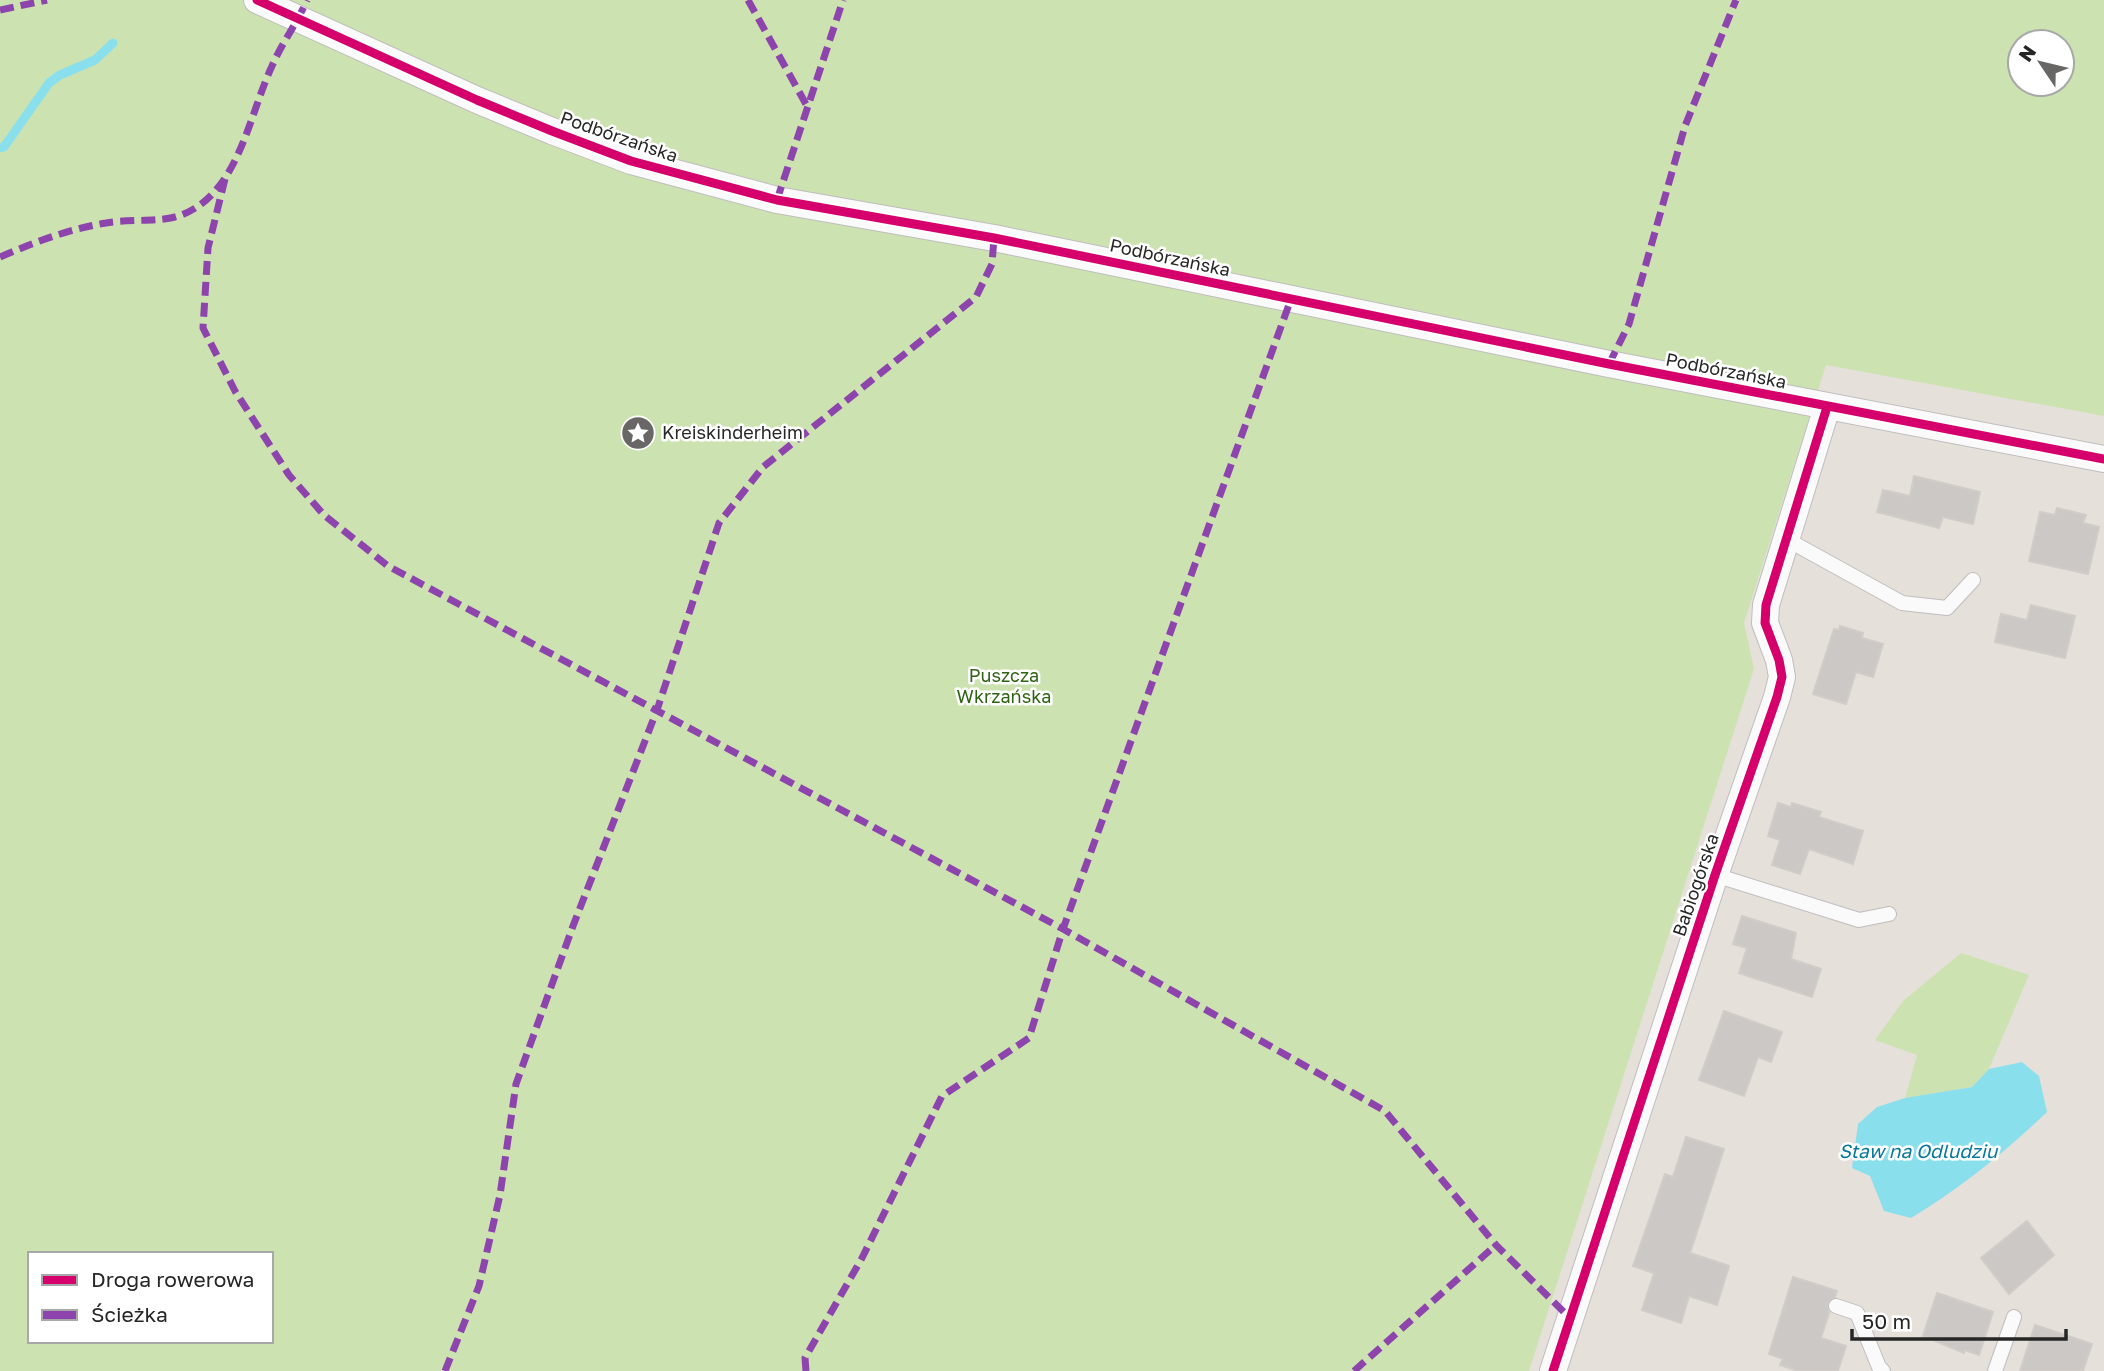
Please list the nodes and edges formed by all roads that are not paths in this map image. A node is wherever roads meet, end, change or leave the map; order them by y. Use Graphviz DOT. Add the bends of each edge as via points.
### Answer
graph roads {
  1 [pos="257,0"];
  2 [pos="1827,407"];
  3 [pos="2104,459"];
  4 [pos="1786,540"];
  5 [pos="1973,580"];
  6 [pos="1715,874"];
  7 [pos="1889,914"];
  8 [pos="1836,1306"];
  9 [pos="2014,1317"];
  10 [pos="1553,1371"];
  11 [pos="1882,1371"];
  12 [pos="1995,1371"];
  1 -- 2 [label="street, Podbórzańska" via="552,131 631,161 778,201 994,238"];
  2 -- 3 [label="street, Podbórzańska"];
  2 -- 4 [label="street, Babiogórska"];
  4 -- 5 [label="lane" via="1902,603 1947,608"];
  4 -- 6 [label="street, Babiogórska" via="1765,623 1782,677"];
  6 -- 7 [label="lane" via="1859,920"];
  6 -- 10 [label="street, Babiogórska"];
  8 -- 11 [label="lane" via="1857,1313"];
  9 -- 12 [label="lane"];
}
